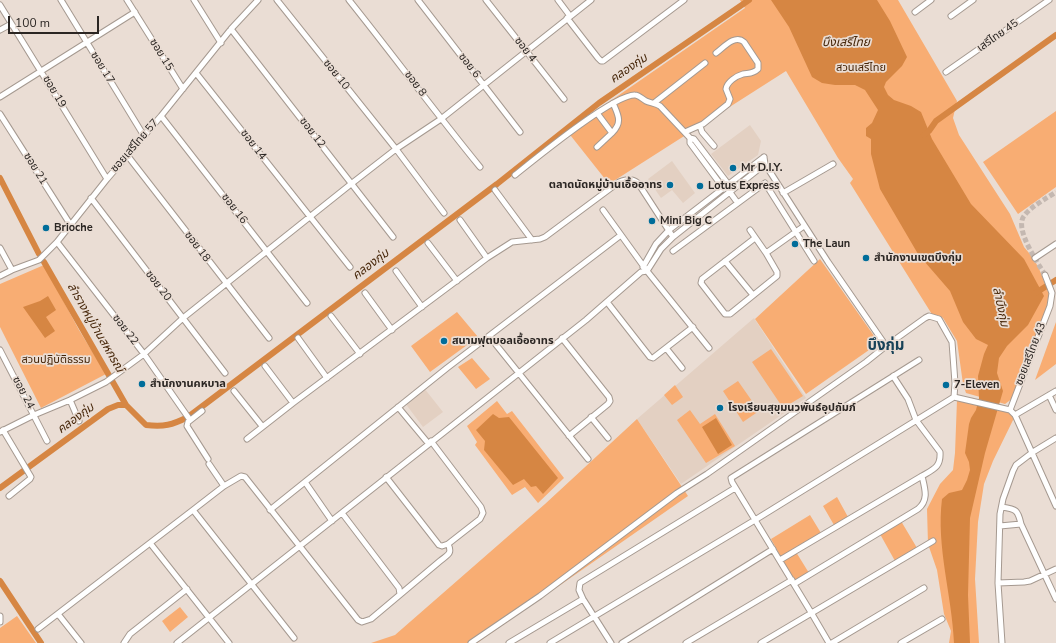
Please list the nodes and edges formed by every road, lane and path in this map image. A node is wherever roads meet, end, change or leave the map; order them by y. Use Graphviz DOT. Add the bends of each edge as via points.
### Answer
graph roads {
  1 [pos="61,0"];
  2 [pos="127,0"];
  3 [pos="194,0"];
  4 [pos="257,0"];
  5 [pos="277,0"];
  6 [pos="349,0"];
  7 [pos="418,0"];
  8 [pos="486,0"];
  9 [pos="558,0"];
  10 [pos="591,0"];
  11 [pos="684,0"];
  12 [pos="931,0"];
  13 [pos="972,0"];
  14 [pos="1049,0"];
  15 [pos="0,5"];
  16 [pos="134,12"];
  17 [pos="915,12"];
  18 [pos="951,16"];
  19 [pos="568,17"];
  20 [pos="11,24"];
  21 [pos="231,29"];
  22 [pos="0,30"];
  23 [pos="87,43"];
  24 [pos="220,43"];
  25 [pos="526,52"];
  26 [pos="716,53"];
  27 [pos="705,63"];
  28 [pos="42,71"];
  29 [pos="946,72"];
  30 [pos="196,73"];
  31 [pos="484,85"];
  32 [pos="183,89"];
  33 [pos="0,96"];
  34 [pos="564,99"];
  35 [pos="613,103"];
  36 [pos="654,103"];
  37 [pos="597,113"];
  38 [pos="0,114"];
  39 [pos="161,116"];
  40 [pos="441,119"];
  41 [pos="700,126"];
  42 [pos="520,132"];
  43 [pos="685,132"];
  44 [pos="612,133"];
  45 [pos="144,136"];
  46 [pos="690,138"];
  47 [pos="714,146"];
  48 [pos="597,147"];
  49 [pos="396,149"];
  50 [pos="127,155"];
  51 [pos="710,159"];
  52 [pos="704,162"];
  53 [pos="765,164"];
  54 [pos="833,164"];
  55 [pos="480,167"];
  56 [pos="515,174"];
  57 [pos="107,179"];
  58 [pos="728,183"];
  59 [pos="351,184"];
  60 [pos="723,188"];
  61 [pos="495,190"];
  62 [pos="729,191"];
  63 [pos="783,193"];
  64 [pos="91,198"];
  65 [pos="737,202"];
  66 [pos="704,203"];
  67 [pos="708,208"];
  68 [pos="603,210"];
  69 [pos="444,213"];
  70 [pos="310,217"];
  71 [pos="460,220"];
  72 [pos="70,224"];
  73 [pos="804,226"];
  74 [pos="669,230"];
  75 [pos="750,230"];
  76 [pos="796,233"];
  77 [pos="621,235"];
  78 [pos="393,237"];
  79 [pos="673,237"];
  80 [pos="755,238"];
  81 [pos="532,240"];
  82 [pos="57,242"];
  83 [pos="428,243"];
  84 [pos="1056,244"];
  85 [pos="0,248"];
  86 [pos="674,251"];
  87 [pos="267,252"];
  88 [pos="766,254"];
  89 [pos="487,258"];
  90 [pos="1035,258"];
  91 [pos="725,261"];
  92 [pos="814,261"];
  93 [pos="644,265"];
  94 [pos="350,267"];
  95 [pos="12,270"];
  96 [pos="396,271"];
  97 [pos="647,271"];
  98 [pos="641,272"];
  99 [pos="1045,275"];
  100 [pos="0,276"];
  101 [pos="457,281"];
  102 [pos="226,284"];
  103 [pos="365,293"];
  104 [pos="753,295"];
  105 [pos="607,302"];
  106 [pos="307,303"];
  107 [pos="422,307"];
  108 [pos="331,316"];
  109 [pos="183,318"];
  110 [pos="693,327"];
  111 [pos="392,330"];
  112 [pos="489,336"];
  113 [pos="268,338"];
  114 [pos="298,338"];
  115 [pos="562,338"];
  116 [pos="886,346"];
  117 [pos="666,348"];
  118 [pos="709,348"];
  119 [pos="0,350"];
  120 [pos="144,354"];
  121 [pos="360,354"];
  122 [pos="919,360"];
  123 [pos="265,366"];
  124 [pos="682,368"];
  125 [pos="518,373"];
  126 [pos="225,374"];
  127 [pos="893,376"];
  128 [pos="327,378"];
  129 [pos="234,391"];
  130 [pos="1056,391"];
  131 [pos="1049,395"];
  132 [pos="954,397"];
  133 [pos="70,400"];
  134 [pos="293,403"];
  135 [pos="398,407"];
  136 [pos="1010,410"];
  137 [pos="1056,410"];
  138 [pos="202,411"];
  139 [pos="34,415"];
  140 [pos="1016,415"];
  141 [pos="591,417"];
  142 [pos="189,418"];
  143 [pos="916,420"];
  144 [pos="79,421"];
  145 [pos="262,426"];
  146 [pos="1,431"];
  147 [pos="569,436"];
  148 [pos="608,438"];
  149 [pos="1056,438"];
  150 [pos="247,439"];
  151 [pos="47,441"];
  152 [pos="429,442"];
  153 [pos="1033,452"];
  154 [pos="588,459"];
  155 [pos="922,476"];
  156 [pos="386,477"];
  157 [pos="305,482"];
  158 [pos="224,486"];
  159 [pos="735,488"];
  160 [pos="9,496"];
  161 [pos="1056,506"];
  162 [pos="1002,507"];
  163 [pos="193,510"];
  164 [pos="270,510"];
  165 [pos="342,513"];
  166 [pos="755,520"];
  167 [pos="332,521"];
  168 [pos="1021,524"];
  169 [pos="1000,526"];
  170 [pos="933,541"];
  171 [pos="150,543"];
  172 [pos="448,544"];
  173 [pos="299,546"];
  174 [pos="773,549"];
  175 [pos="780,560"];
  176 [pos="1056,569"];
  177 [pos="1045,574"];
  178 [pos="793,582"];
  179 [pos="998,582"];
  180 [pos="252,584"];
  181 [pos="924,588"];
  182 [pos="187,589"];
  183 [pos="400,594"];
  184 [pos="584,599"];
  185 [pos="1056,599"];
  186 [pos="58,614"];
  187 [pos="812,614"];
  188 [pos="0,616"];
  189 [pos="595,616"];
  190 [pos="210,618"];
  191 [pos="942,619"];
  192 [pos="0,622"];
  193 [pos="38,629"];
  194 [pos="294,638"];
  195 [pos="81,643"];
  196 [pos="124,643"];
  197 [pos="178,643"];
  198 [pos="229,643"];
  199 [pos="471,643"];
  200 [pos="509,643"];
  201 [pos="550,643"];
  202 [pos="611,643"];
  203 [pos="622,643"];
  204 [pos="686,643"];
  205 [pos="761,643"];
  206 [pos="830,643"];
  207 [pos="901,643"];
  208 [pos="1002,643"];
  1 -- 23 [label="street, ซอย 17"];
  2 -- 16 [label="street, ซอย 15"];
  3 -- 24 [label="street"];
  4 -- 21 [label="street, ซอยเสรีไทย 57"];
  5 -- 49 [label="street, ซอย 10"];
  6 -- 40 [label="street, ซอย 8"];
  7 -- 31 [label="street, ซอย 6"];
  8 -- 25 [label="street, ซอย 4"];
  9 -- 19 [label="street"];
  10 -- 19 [label="street"];
  11 -- 19 [label="street" via="603,61 598,58"];
  12 -- 17 [label="street"];
  13 -- 18 [label="street"];
  14 -- 29 [label="street, เสรีไทย 45"];
  15 -- 20 [label="street, ซอย 19"];
  16 -- 23 [label="street"];
  16 -- 32 [label="street, ซอย 15"];
  19 -- 25 [label="street"];
  20 -- 22 [label="street"];
  20 -- 28 [label="street, ซอย 19"];
  21 -- 24 [label="street, ซอยเสรีไทย 57"];
  21 -- 59 [label="street, ซอย 12"];
  23 -- 28 [label="street"];
  23 -- 45 [label="street, ซอย 17"];
  24 -- 30 [label="street, ซอยเสรีไทย 57"];
  25 -- 31 [label="street"];
  25 -- 34 [label="street, ซอย 4"];
  26 -- 41 [label="street" via="738,38 744,42 759,66 756,71 739,76 728,83 728,104"];
  27 -- 36 [label="street"];
  28 -- 33 [label="street"];
  28 -- 57 [label="street, ซอย 19"];
  30 -- 32 [label="street, ซอยเสรีไทย 57"];
  30 -- 70 [label="street, ซอย 14"];
  31 -- 40 [label="street"];
  31 -- 42 [label="street, ซอย 6"];
  32 -- 39 [label="street, ซอยเสรีไทย 57"];
  35 -- 36 [label="street" via="633,95"];
  35 -- 37 [label="street"];
  35 -- 44 [label="street" via="619,123"];
  36 -- 43 [label="street"];
  37 -- 44 [label="street"];
  37 -- 56 [label="street"];
  38 -- 72 [label="street, ซอย 21"];
  39 -- 45 [label="street, ซอยเสรีไทย 57"];
  39 -- 87 [label="street, ซอย 16"];
  40 -- 49 [label="street"];
  40 -- 55 [label="street, ซอย 8"];
  41 -- 43 [label="street"];
  41 -- 47 [label="street"];
  43 -- 46 [label="street"];
  44 -- 48 [label="street"];
  45 -- 50 [label="street, ซอยเสรีไทย 57"];
  46 -- 51 [label="street" via="694,139"];
  46 -- 52 [label="street" via="690,143"];
  49 -- 59 [label="street"];
  49 -- 69 [label="street, ซอย 10"];
  50 -- 57 [label="street, ซอยเสรีไทย 57"];
  50 -- 102 [label="street, ซอย 18"];
  51 -- 52 [label="street"];
  51 -- 58 [label="street"];
  52 -- 60 [label="street"];
  53 -- 58 [label="street" via="764,157"];
  53 -- 62 [label="street"];
  53 -- 63 [label="street"];
  54 -- 63 [label="street"];
  57 -- 64 [label="street, ซอยเสรีไทย 57"];
  58 -- 60 [label="street"];
  58 -- 62 [label="street"];
  59 -- 70 [label="street"];
  59 -- 78 [label="street, ซอย 12"];
  60 -- 62 [label="street"];
  60 -- 66 [label="street"];
  61 -- 81 [label="street"];
  62 -- 65 [label="street"];
  62 -- 67 [label="street"];
  63 -- 73 [label="street"];
  64 -- 72 [label="street, ซอยเสรีไทย 57"];
  64 -- 109 [label="street, ซอย 20"];
  65 -- 76 [label="street" via="766,183"];
  65 -- 86 [label="street"];
  66 -- 67 [label="street"];
  66 -- 74 [label="street"];
  67 -- 79 [label="street"];
  68 -- 77 [label="street"];
  70 -- 87 [label="street"];
  70 -- 94 [label="street, ซอย 14"];
  71 -- 89 [label="street"];
  72 -- 82 [label="street, ซอยเสรีไทย 57"];
  73 -- 76 [label="street"];
  73 -- 116 [label="street"];
  74 -- 79 [label="street"];
  74 -- 81 [label="street" via="638,183 626,179 545,237"];
  74 -- 93 [label="street" via="656,244"];
  75 -- 80 [label="street"];
  76 -- 88 [label="street"];
  76 -- 92 [label="street"];
  77 -- 93 [label="street"];
  77 -- 112 [label="street"];
  79 -- 97 [label="street" via="661,249"];
  80 -- 88 [label="street"];
  80 -- 91 [label="street"];
  81 -- 89 [label="street" via="512,242"];
  82 -- 95 [label="street, ซอยเสรีไทย 57" via="39,260"];
  82 -- 120 [label="street, ซอย 22"];
  83 -- 101 [label="street"];
  84 -- 90 [label="street"];
  85 -- 95 [label="street"];
  87 -- 102 [label="street"];
  87 -- 106 [label="street, ซอย 16"];
  88 -- 104 [label="street" via="778,274"];
  89 -- 101 [label="street"];
  91 -- 104 [label="street"];
  91 -- 104 [label="street" via="701,281 723,312 730,314"];
  93 -- 97 [label="street"];
  93 -- 98 [label="street"];
  95 -- 100 [label="street, ซอยเสรีไทย 57"];
  96 -- 107 [label="street"];
  97 -- 98 [label="street"];
  97 -- 110 [label="street"];
  98 -- 105 [label="street"];
  99 -- 136 [label="street, ซอยเสรีไทย 43" via="1052,294 1050,306"];
  101 -- 107 [label="street"];
  102 -- 109 [label="street"];
  102 -- 113 [label="street, ซอย 18"];
  103 -- 111 [label="street"];
  105 -- 115 [label="street"];
  105 -- 117 [label="street" via="650,357 653,358"];
  107 -- 111 [label="street"];
  108 -- 121 [label="street"];
  109 -- 120 [label="street"];
  109 -- 126 [label="street, ซอย 20"];
  110 -- 117 [label="street"];
  110 -- 118 [label="street"];
  111 -- 121 [label="street"];
  112 -- 125 [label="street"];
  112 -- 135 [label="street"];
  114 -- 128 [label="street"];
  115 -- 125 [label="street"];
  115 -- 141 [label="street" via="609,397 608,404"];
  116 -- 132 [label="street" via="924,318 937,317 952,342"];
  116 -- 199 [label="street" via="677,493 540,596"];
  117 -- 124 [label="street"];
  119 -- 139 [label="street, ซอย 24"];
  120 -- 133 [label="street" via="106,382"];
  120 -- 142 [label="street, ซอย 22"];
  121 -- 128 [label="street"];
  122 -- 127 [label="street"];
  123 -- 134 [label="street"];
  125 -- 147 [label="street"];
  125 -- 152 [label="street"];
  127 -- 143 [label="street" via="908,399"];
  127 -- 159 [label="street" via="733,476 731,479"];
  128 -- 134 [label="street"];
  129 -- 145 [label="street"];
  130 -- 131 [label="street"];
  131 -- 137 [label="street"];
  131 -- 140 [label="street"];
  132 -- 136 [label="street"];
  132 -- 143 [label="street"];
  133 -- 139 [label="street"];
  133 -- 144 [label="street"];
  134 -- 145 [label="street"];
  135 -- 152 [label="street"];
  135 -- 157 [label="street"];
  136 -- 140 [label="street"];
  138 -- 142 [label="street"];
  139 -- 146 [label="street"];
  139 -- 151 [label="street, ซอย 24"];
  140 -- 153 [label="street"];
  141 -- 147 [label="street"];
  141 -- 148 [label="street"];
  142 -- 158 [label="street" via="187,426"];
  143 -- 155 [label="street" via="940,452 938,466"];
  143 -- 166 [label="street"];
  145 -- 150 [label="street"];
  146 -- 160 [label="street" via="27,468 31,478"];
  147 -- 154 [label="street"];
  149 -- 153 [label="street"];
  152 -- 156 [label="street"];
  152 -- 172 [label="street" via="481,507 483,513 480,519"];
  153 -- 161 [label="street"];
  153 -- 162 [label="street" via="1016,465"];
  155 -- 175 [label="street"];
  155 -- 178 [label="street" via="925,498 918,509"];
  156 -- 165 [label="street"];
  156 -- 172 [label="street" via="439,545"];
  157 -- 164 [label="street"];
  157 -- 167 [label="street"];
  158 -- 163 [label="street"];
  158 -- 164 [label="street" via="240,476 245,477"];
  159 -- 166 [label="street"];
  159 -- 184 [label="street" via="580,584 579,590"];
  162 -- 168 [label="street" via="1015,510"];
  162 -- 169 [label="street"];
  163 -- 171 [label="street"];
  163 -- 180 [label="street"];
  164 -- 173 [label="street"];
  165 -- 167 [label="street"];
  165 -- 183 [label="street" via="400,588"];
  166 -- 174 [label="street"];
  166 -- 189 [label="street"];
  167 -- 173 [label="street"];
  168 -- 169 [label="street"];
  168 -- 177 [label="street"];
  169 -- 179 [label="street"];
  170 -- 187 [label="street"];
  171 -- 182 [label="street"];
  171 -- 186 [label="street"];
  172 -- 183 [label="street" via="450,553"];
  173 -- 180 [label="street"];
  173 -- 183 [label="street" via="362,622 371,619"];
  174 -- 175 [label="street"];
  174 -- 203 [label="street"];
  175 -- 178 [label="street"];
  176 -- 177 [label="street"];
  177 -- 179 [label="street" via="1030,581"];
  177 -- 185 [label="street"];
  178 -- 187 [label="street"];
  178 -- 204 [label="street"];
  179 -- 208 [label="street"];
  180 -- 190 [label="street"];
  180 -- 194 [label="street"];
  181 -- 206 [label="street"];
  182 -- 190 [label="street"];
  182 -- 196 [label="street" via="130,634"];
  184 -- 189 [label="street"];
  184 -- 200 [label="street"];
  186 -- 193 [label="street"];
  186 -- 195 [label="street"];
  187 -- 205 [label="street"];
  187 -- 206 [label="street"];
  188 -- 192 [label="street"];
  189 -- 201 [label="street"];
  189 -- 202 [label="street"];
  190 -- 197 [label="street"];
  190 -- 198 [label="street"];
  191 -- 207 [label="street"];
}
